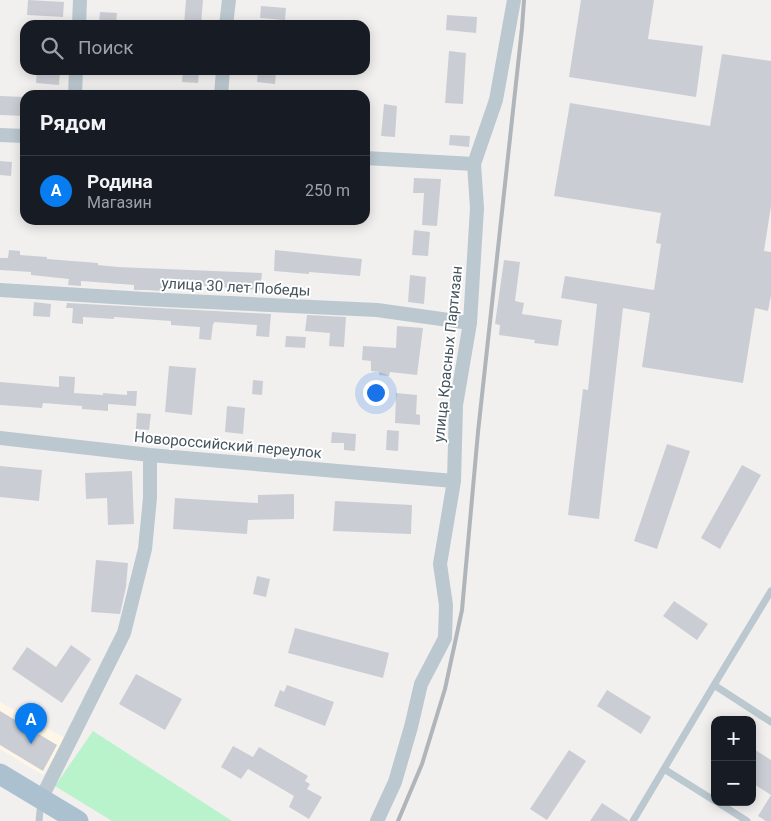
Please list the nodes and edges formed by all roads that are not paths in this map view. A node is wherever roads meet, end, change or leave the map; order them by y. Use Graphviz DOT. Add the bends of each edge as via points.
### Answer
graph roads {
  1 [pos="80,0"];
  2 [pos="228,0"];
  3 [pos="514,0"];
  4 [pos="79,20"];
  5 [pos="226,20"];
  6 [pos="76,75"];
  7 [pos="223,75"];
  8 [pos="75,90"];
  9 [pos="221,90"];
  10 [pos="0,135"];
  11 [pos="20,136"];
  12 [pos="370,158"];
  13 [pos="474,164"];
  14 [pos="0,290"];
  15 [pos="470,323"];
  16 [pos="0,438"];
  17 [pos="150,455"];
  18 [pos="454,481"];
  19 [pos="771,591"];
  20 [pos="714,686"];
  21 [pos="771,722"];
  22 [pos="664,769"];
  23 [pos="0,774"];
  24 [pos="711,798"];
  25 [pos="41,799"];
  26 [pos="724,806"];
  27 [pos="39,821"];
  28 [pos="78,821"];
  29 [pos="377,821"];
  30 [pos="633,821"];
  31 [pos="747,821"];
  1 -- 4 [label="street"];
  2 -- 5 [label="street"];
  3 -- 13 [label="street, улица Красных Партизан" via="496,100"];
  6 -- 8 [label="street"];
  7 -- 9 [label="street"];
  10 -- 11 [label="street"];
  12 -- 13 [label="street"];
  13 -- 15 [label="street, улица Красных Партизан" via="477,208"];
  14 -- 15 [label="street, улица 30 лет Победы" via="376,310"];
  15 -- 18 [label="street, улица Красных Партизан" via="456,405"];
  16 -- 17 [label="street, Новороссийский переулок"];
  17 -- 18 [label="street, Новороссийский переулок"];
  17 -- 25 [label="street" via="145,549 124,633"];
  18 -- 29 [label="street, улица Красных Партизан" via="440,564 446,605 445,638 421,684 395,782"];
  19 -- 20 [label="lane"];
  20 -- 21 [label="lane"];
  20 -- 22 [label="lane"];
  22 -- 24 [label="lane"];
  22 -- 30 [label="lane"];
  23 -- 25 [label="main road"];
  25 -- 27 [label="lane"];
  25 -- 28 [label="main road"];
  26 -- 31 [label="lane"];
}
